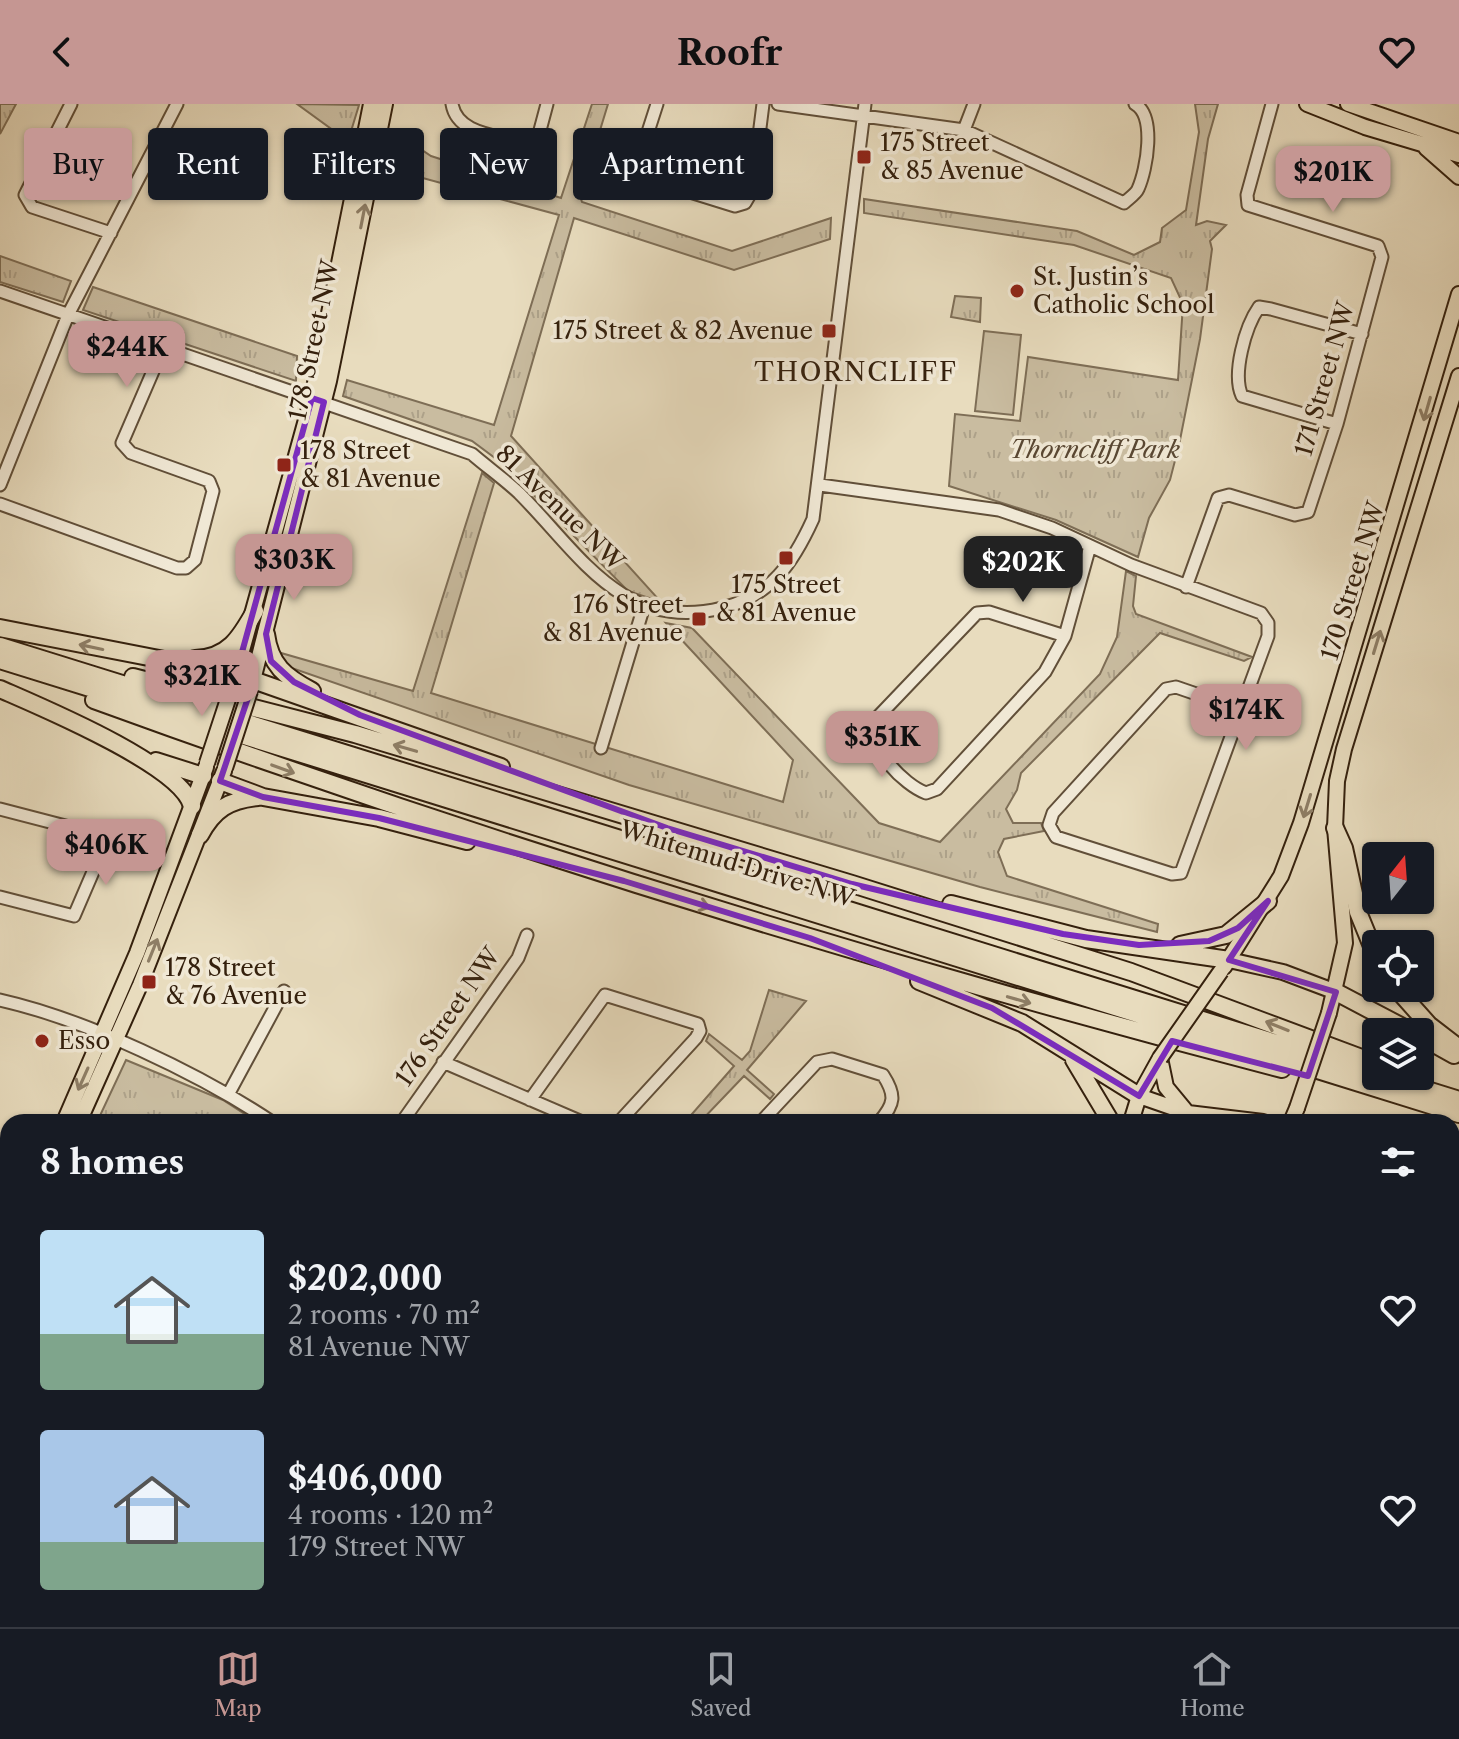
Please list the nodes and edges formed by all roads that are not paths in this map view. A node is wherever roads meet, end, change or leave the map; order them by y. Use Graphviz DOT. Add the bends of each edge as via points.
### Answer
graph roads {
  1 [pos="71,104"];
  2 [pos="177,104"];
  3 [pos="371,104"];
  4 [pos="385,104"];
  5 [pos="452,104"];
  6 [pos="547,104"];
  7 [pos="657,104"];
  8 [pos="763,104"];
  9 [pos="778,104"];
  10 [pos="974,104"];
  11 [pos="1135,104"];
  12 [pos="1272,104"];
  13 [pos="1307,104"];
  14 [pos="1330,104"];
  15 [pos="1348,104"];
  16 [pos="864,110"];
  17 [pos="1369,112"];
  18 [pos="964,130"];
  19 [pos="1455,140"];
  20 [pos="1420,143"];
  21 [pos="1459,155"];
  22 [pos="1459,177"];
  23 [pos="111,233"];
  24 [pos="0,291"];
  25 [pos="1459,294"];
  26 [pos="68,315"];
  27 [pos="1362,334"];
  28 [pos="163,348"];
  29 [pos="1459,376"];
  30 [pos="318,400"];
  31 [pos="1337,424"];
  32 [pos="0,485"];
  33 [pos="820,485"];
  34 [pos="0,504"];
  35 [pos="1090,546"];
  36 [pos="1186,587"];
  37 [pos="644,606"];
  38 [pos="255,611"];
  39 [pos="0,628"];
  40 [pos="266,634"];
  41 [pos="1065,636"];
  42 [pos="0,646"];
  43 [pos="168,659"];
  44 [pos="0,661"];
  45 [pos="53,663"];
  46 [pos="234,679"];
  47 [pos="252,686"];
  48 [pos="0,689"];
  49 [pos="1243,710"];
  50 [pos="360,715"];
  51 [pos="111,741"];
  52 [pos="601,748"];
  53 [pos="205,770"];
  54 [pos="222,774"];
  55 [pos="263,797"];
  56 [pos="192,806"];
  57 [pos="0,809"];
  58 [pos="667,828"];
  59 [pos="1335,828"];
  60 [pos="200,835"];
  61 [pos="624,881"];
  62 [pos="852,884"];
  63 [pos="0,897"];
  64 [pos="1268,901"];
  65 [pos="1365,930"];
  66 [pos="527,935"];
  67 [pos="810,938"];
  68 [pos="1139,945"];
  69 [pos="1225,966"];
  70 [pos="284,991"];
  71 [pos="1336,992"];
  72 [pos="0,1000"];
  73 [pos="1408,1002"];
  74 [pos="1385,1018"];
  75 [pos="109,1038"];
  76 [pos="1434,1044"];
  77 [pos="1459,1048"];
  78 [pos="1459,1057"];
  79 [pos="1073,1058"];
  80 [pos="1160,1058"];
  81 [pos="1362,1059"];
  82 [pos="443,1062"];
  83 [pos="1362,1070"];
  84 [pos="1427,1090"];
  85 [pos="229,1093"];
  86 [pos="1391,1093"];
  87 [pos="1139,1096"];
  88 [pos="530,1100"];
  89 [pos="1459,1100"];
  90 [pos="1188,1113"];
  91 [pos="68,1114"];
  92 [pos="82,1114"];
  93 [pos="260,1114"];
  94 [pos="407,1114"];
  95 [pos="563,1114"];
  96 [pos="626,1114"];
  97 [pos="768,1114"];
  98 [pos="886,1114"];
  99 [pos="1106,1114"];
  100 [pos="1133,1114"];
  101 [pos="1196,1114"];
  102 [pos="1294,1114"];
  103 [pos="1459,1114"];
  1 -- 23 [label="street" via="25,195 32,207"];
  2 -- 23 [label="street"];
  3 -- 30 [label="main road, 178 Street NW"];
  30 -- 4 [label="main road, 178 Street NW, one-way"];
  5 -- 6 [label="street" via="454,118 463,126 522,143 539,134"];
  7 -- 8 [label="street" via="638,163 645,178 735,206 745,203 752,191"];
  9 -- 16 [label="street"];
  10 -- 18 [label="street"];
  11 -- 18 [label="street" via="1150,127 1138,190 1124,203"];
  12 -- 27 [label="street, 171 Street NW" via="1248,205 1378,246 1382,257"];
  13 -- 20 [label="main road"];
  14 -- 17 [label="main road"];
  15 -- 17 [label="main road"];
  16 -- 18 [label="street"];
  16 -- 33 [label="street"];
  17 -- 19 [label="main road"];
  20 -- 21 [label="main road"];
  20 -- 22 [label="main road"];
  23 -- 26 [label="street"];
  24 -- 26 [label="street, 81 Avenue NW"];
  25 -- 64 [label="main road, 170 Street NW, one-way" via="1301,823"];
  26 -- 28 [label="street, 81 Avenue NW"];
  26 -- 32 [label="street"];
  27 -- 31 [label="street, 171 Street NW"];
  27 -- 31 [label="street" via="1259,307 1251,318 1237,384 1242,396"];
  28 -- 30 [label="street, 81 Avenue NW"];
  28 -- 34 [label="street" via="122,443 131,453 209,481 213,491 195,560 186,568"];
  59 -- 29 [label="main road, 170 Street NW, one-way" via="1344,749"];
  30 -- 37 [label="street, 81 Avenue NW" via="472,454 518,492 605,584"];
  30 -- 38 [label="main road, 178 Street NW"];
  30 -- 40 [label="main road, 178 Street NW"];
  31 -- 36 [label="street, 171 Street NW" via="1308,512 1295,515 1229,495 1218,498"];
  33 -- 35 [label="street" via="999,510"];
  33 -- 37 [label="street, 81 Avenue NW" via="813,519 797,553 772,586 700,614"];
  35 -- 36 [label="street"];
  35 -- 41 [label="street"];
  36 -- 49 [label="street" via="1261,613 1268,623"];
  37 -- 52 [label="street"];
  38 -- 43 [label="highway" via="232,648 208,658"];
  38 -- 46 [label="main road, 178 Street NW"];
  43 -- 39 [label="highway, one-way"];
  40 -- 47 [label="main road, 178 Street NW"];
  40 -- 50 [label="highway" via="271,661 281,672"];
  41 -- 41 [label="street" via="1045,672 937,789 916,789 874,744 873,722 977,613 989,612"];
  42 -- 45 [label="highway, Whitemud Drive NW"];
  43 -- 46 [label="highway"];
  44 -- 61 [label="highway, one-way" via="321,783"];
  44 -- 86 [label="highway, Whitemud Drive NW"];
  58 -- 45 [label="highway, one-way" via="269,710 77,663"];
  45 -- 83 [label="highway, Whitemud Drive NW"];
  46 -- 47 [label="main road"];
  46 -- 53 [label="main road, 178 Street NW, bridge"];
  47 -- 50 [label="highway"];
  47 -- 54 [label="main road, 178 Street NW, bridge"];
  48 -- 51 [label="highway"];
  49 -- 49 [label="street" via="1181,873 1056,837 1049,825 1053,813 1166,689 1176,687"];
  50 -- 58 [label="highway"];
  51 -- 53 [label="highway"];
  51 -- 56 [label="highway" via="170,777 188,793"];
  53 -- 54 [label="main road"];
  53 -- 56 [label="main road, 178 Street NW"];
  54 -- 55 [label="highway"];
  54 -- 60 [label="main road, 178 Street NW"];
  55 -- 60 [label="highway" via="221,807"];
  55 -- 61 [label="highway" via="379,818"];
  56 -- 75 [label="main road, 178 Street NW"];
  57 -- 63 [label="street" via="100,835 105,844 74,916"];
  58 -- 62 [label="highway"];
  59 -- 65 [label="highway"];
  59 -- 71 [label="main road, 170 Street NW" via="1345,926"];
  75 -- 60 [label="main road, 178 Street NW, one-way"];
  61 -- 67 [label="highway, one-way"];
  62 -- 68 [label="highway" via="1086,939"];
  81 -- 62 [label="highway, one-way" via="1131,972"];
  64 -- 68 [label="highway" via="1217,939"];
  64 -- 69 [label="main road, 170 Street NW"];
  66 -- 82 [label="street, 176 Street NW" via="518,958"];
  67 -- 79 [label="highway" via="992,1008"];
  67 -- 86 [label="highway, one-way" via="1107,1025"];
  68 -- 69 [label="highway"];
  69 -- 71 [label="main road" via="1308,980"];
  69 -- 80 [label="main road, 170 Street NW, bridge"];
  70 -- 85 [label="street"];
  71 -- 74 [label="highway"];
  71 -- 102 [label="main road, 170 Street NW, bridge"];
  72 -- 75 [label="street"];
  73 -- 77 [label="highway"];
  75 -- 85 [label="street"];
  75 -- 91 [label="main road, 178 Street NW, one-way"];
  75 -- 92 [label="main road, 178 Street NW"];
  76 -- 78 [label="highway"];
  79 -- 87 [label="highway"];
  79 -- 99 [label="highway"];
  80 -- 87 [label="main road, 170 Street NW"];
  80 -- 90 [label="main road" via="1166,1087"];
  82 -- 88 [label="street"];
  82 -- 94 [label="street, 176 Street NW"];
  84 -- 89 [label="highway"];
  85 -- 93 [label="street"];
  86 -- 103 [label="highway, Whitemud Drive NW"];
  87 -- 90 [label="main road"];
  87 -- 100 [label="main road, 170 Street NW"];
  88 -- 95 [label="street"];
  88 -- 96 [label="street" via="605,995 700,1026 696,1038"];
  90 -- 101 [label="main road"];
  97 -- 98 [label="street" via="817,1062 832,1059 883,1075 894,1093"];
}
